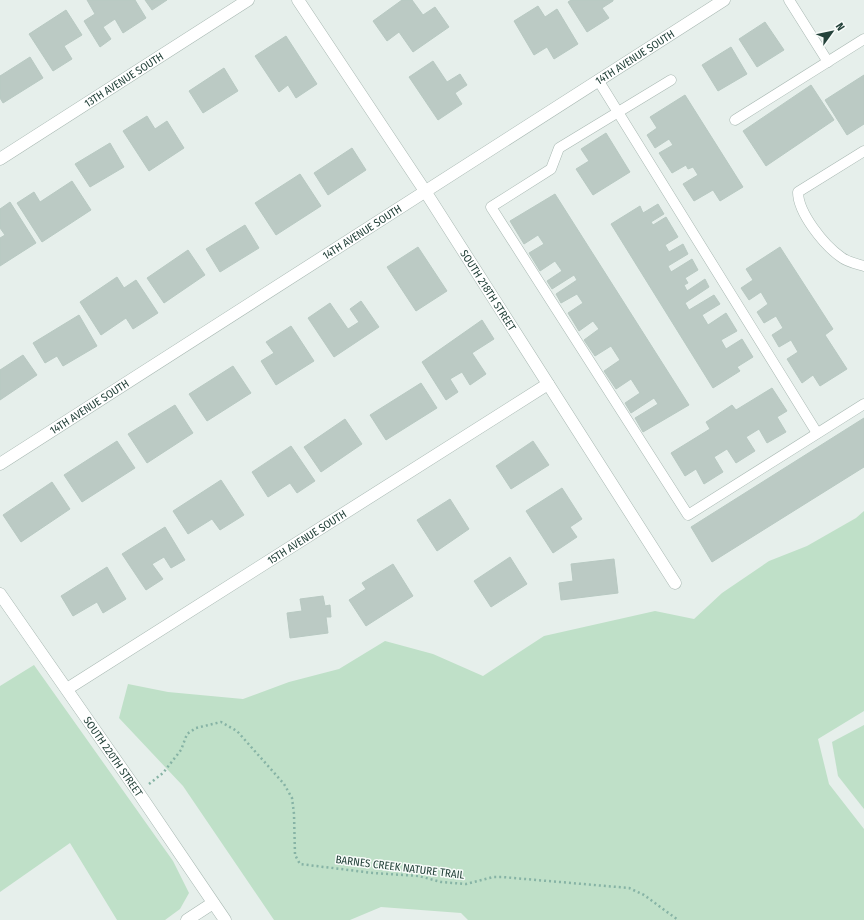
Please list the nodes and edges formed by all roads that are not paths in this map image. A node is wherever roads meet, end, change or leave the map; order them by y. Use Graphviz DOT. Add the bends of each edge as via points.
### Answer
graph roads {
  1 [pos="248,0"];
  2 [pos="298,0"];
  3 [pos="724,0"];
  4 [pos="789,0"];
  5 [pos="864,39"];
  6 [pos="828,62"];
  7 [pos="598,80"];
  8 [pos="671,80"];
  9 [pos="618,112"];
  10 [pos="735,120"];
  11 [pos="864,151"];
  12 [pos="0,159"];
  13 [pos="424,191"];
  14 [pos="864,266"];
  15 [pos="548,384"];
  16 [pos="864,404"];
  17 [pos="817,433"];
  18 [pos="0,464"];
  19 [pos="675,583"];
  20 [pos="0,594"];
  21 [pos="66,689"];
  22 [pos="213,903"];
  23 [pos="187,920"];
  24 [pos="225,920"];
  1 -- 12 [label="street, 13TH AVENUE SOUTH"];
  2 -- 13 [label="street, SOUTH 218TH STREET"];
  3 -- 7 [label="street, 14TH AVENUE SOUTH"];
  4 -- 6 [label="lane"];
  5 -- 6 [label="lane"];
  6 -- 10 [label="lane"];
  7 -- 9 [label="lane"];
  7 -- 13 [label="street, 14TH AVENUE SOUTH"];
  8 -- 9 [label="lane"];
  9 -- 17 [label="lane"];
  9 -- 17 [label="lane" via="558,148 551,169 491,207 688,515"];
  11 -- 14 [label="lane" via="798,192 798,197 816,233 842,258"];
  13 -- 15 [label="street, SOUTH 218TH STREET"];
  13 -- 18 [label="street, 14TH AVENUE SOUTH"];
  15 -- 19 [label="street, SOUTH 218TH STREET"];
  15 -- 21 [label="street, 15TH AVENUE SOUTH"];
  16 -- 17 [label="lane"];
  20 -- 21 [label="street, SOUTH 220TH STREET"];
  21 -- 22 [label="street, SOUTH 220TH STREET"];
  22 -- 23 [label="street"];
  22 -- 24 [label="street, SOUTH 220TH STREET"];
}
